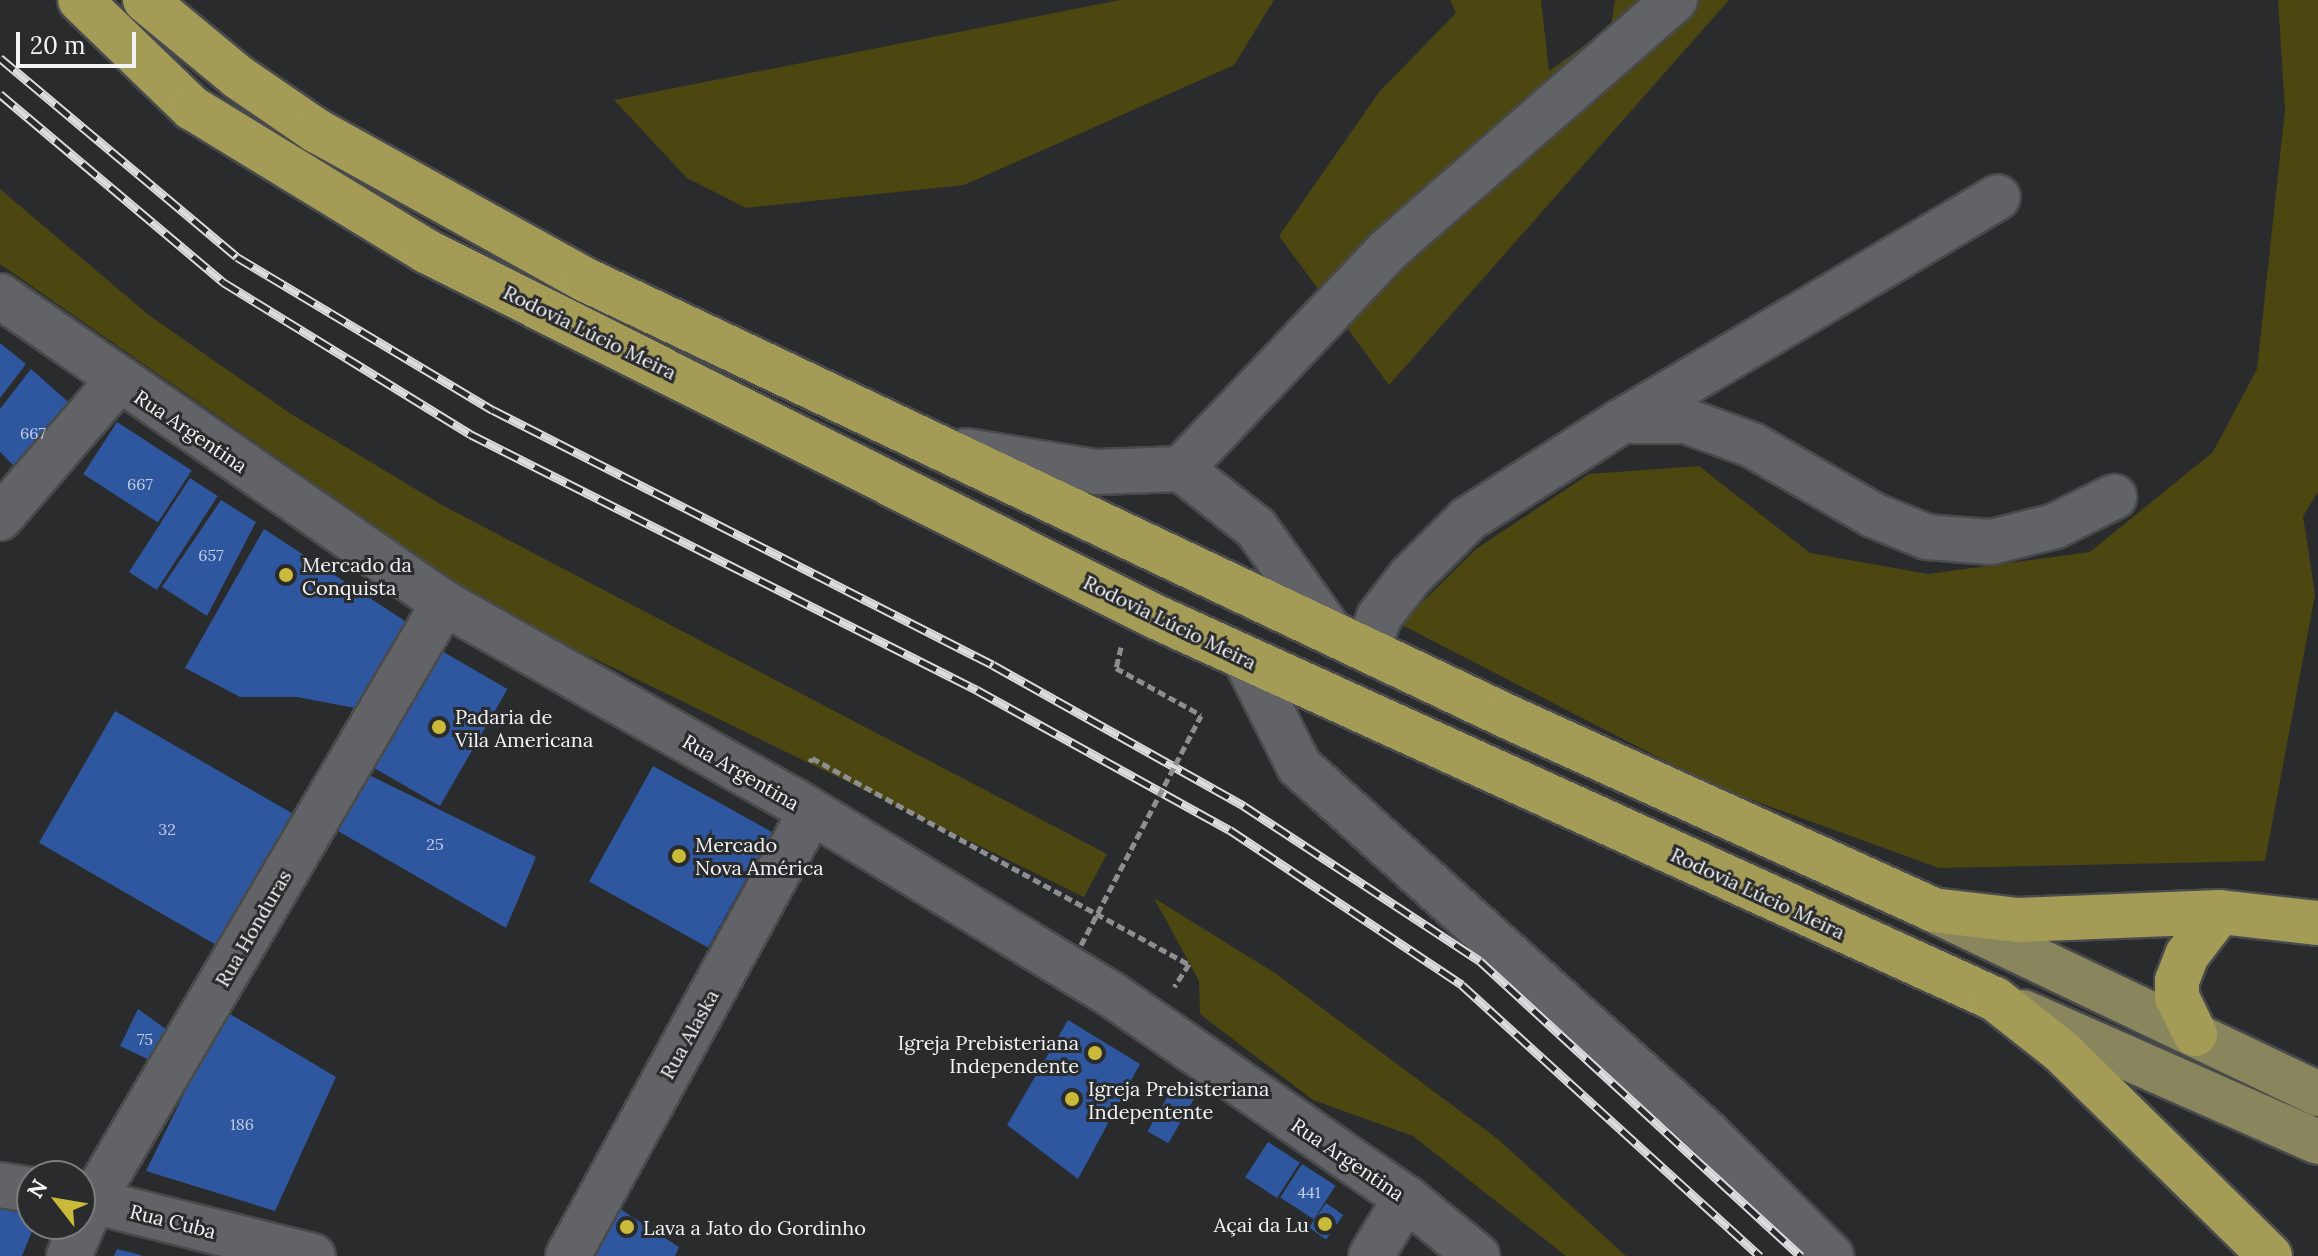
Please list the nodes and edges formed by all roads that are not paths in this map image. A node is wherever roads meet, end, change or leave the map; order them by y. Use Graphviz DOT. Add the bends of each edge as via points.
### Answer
graph roads {
  1 [pos="80,0"];
  2 [pos="145,0"];
  3 [pos="1675,0"];
  4 [pos="1998,197"];
  5 [pos="0,296"];
  6 [pos="118,381"];
  7 [pos="1622,421"];
  8 [pos="933,444"];
  9 [pos="1181,469"];
  10 [pos="2114,497"];
  11 [pos="0,518"];
  12 [pos="444,603"];
  13 [pos="1329,630"];
  14 [pos="1367,649"];
  15 [pos="1246,660"];
  16 [pos="801,806"];
  17 [pos="1933,910"];
  18 [pos="2220,912"];
  19 [pos="2318,923"];
  20 [pos="1995,999"];
  21 [pos="2195,1034"];
  22 [pos="2318,1094"];
  23 [pos="2318,1142"];
  24 [pos="96,1184"];
  25 [pos="1406,1198"];
  26 [pos="96,1201"];
  27 [pos="313,1256"];
  28 [pos="568,1256"];
  29 [pos="1371,1256"];
  30 [pos="1477,1256"];
  31 [pos="1831,1256"];
  32 [pos="2270,1256"];
  1 -- 15 [label="highway, Rodovia Lúcio Meira" via="192,108 426,251"];
  2 -- 8 [label="highway" via="238,77 426,196 586,280"];
  3 -- 9 [label="street" via="1388,250"];
  4 -- 7 [label="street"];
  5 -- 6 [label="street, Rua Argentina"];
  6 -- 11 [label="street"];
  6 -- 12 [label="street, Rua Argentina"];
  7 -- 10 [label="street" via="1686,421 1752,445 1873,515 1927,537 1991,542 2055,526"];
  7 -- 14 [label="street" via="1468,519 1410,577 1379,617"];
  8 -- 9 [label="street" via="1024,464 1096,472"];
  8 -- 13 [label="highway"];
  9 -- 13 [label="street" via="1256,528"];
  12 -- 16 [label="street, Rua Argentina"];
  12 -- 24 [label="street, Rua Honduras"];
  13 -- 14 [label="highway"];
  14 -- 17 [label="highway"];
  15 -- 20 [label="highway, Rodovia Lúcio Meira"];
  15 -- 31 [label="street" via="1299,766 1707,1133"];
  16 -- 25 [label="street, Rua Argentina" via="1111,994"];
  16 -- 28 [label="street, Rua Alaska"];
  17 -- 18 [label="highway" via="2018,920"];
  17 -- 21 [label="main road"];
  18 -- 19 [label="highway"];
  18 -- 21 [label="highway" via="2187,955 2177,981 2177,997"];
  20 -- 23 [label="main road, Rodovia Lúcio Meira"];
  20 -- 32 [label="highway" via="2062,1052"];
  21 -- 22 [label="main road"];
  25 -- 29 [label="street"];
  25 -- 30 [label="street, Rua Argentina"];
  26 -- 27 [label="street, Rua Cuba"];
}
